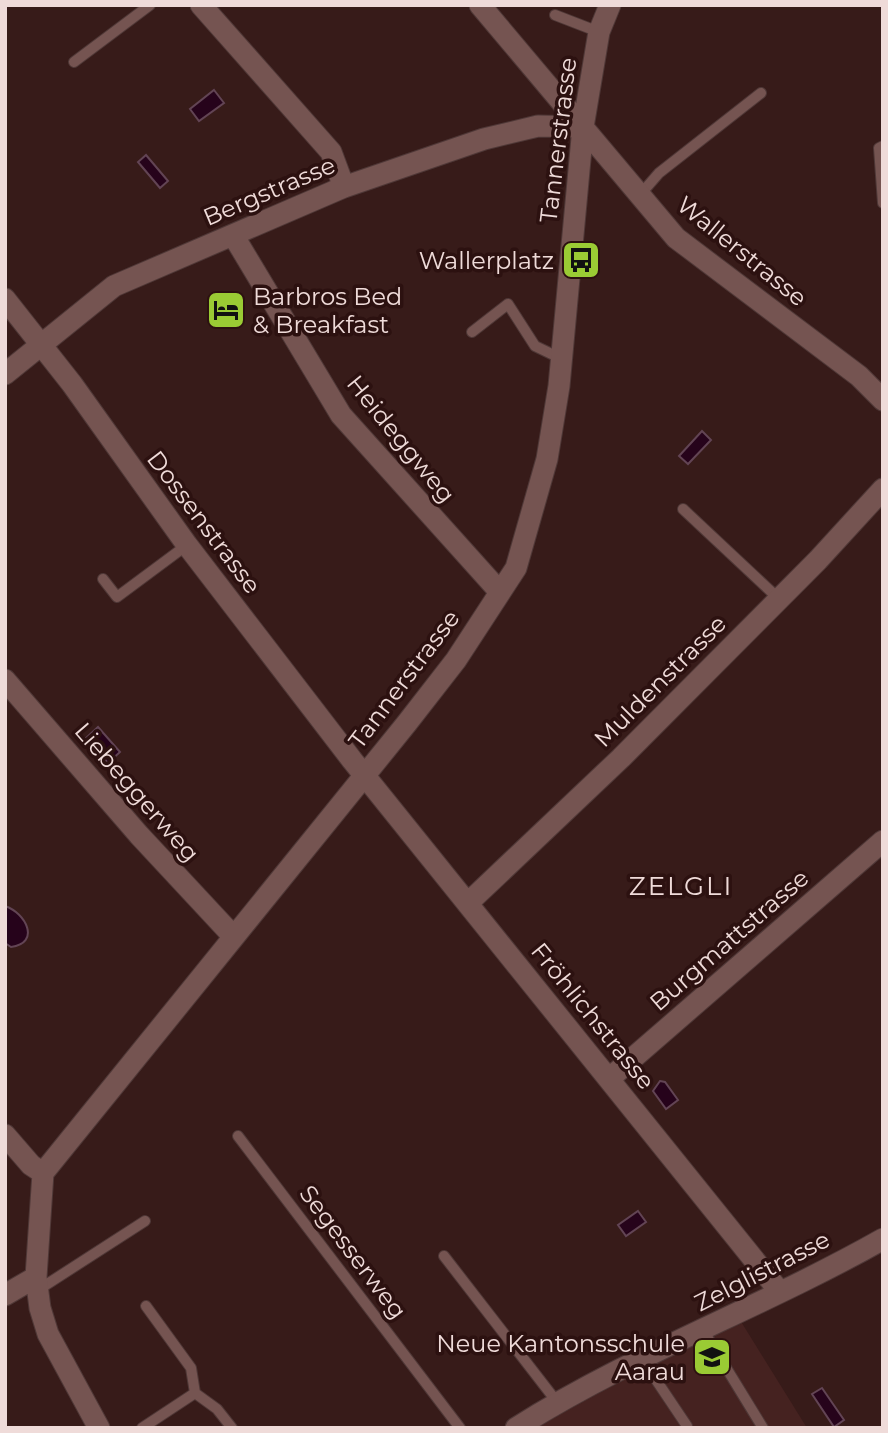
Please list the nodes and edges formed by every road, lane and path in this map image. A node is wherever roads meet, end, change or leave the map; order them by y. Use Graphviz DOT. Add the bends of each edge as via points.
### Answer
graph roads {
  1 [pos="150,5"];
  2 [pos="201,5"];
  3 [pos="480,5"];
  4 [pos="610,5"];
  5 [pos="555,15"];
  6 [pos="598,32"];
  7 [pos="74,62"];
  8 [pos="761,93"];
  9 [pos="583,127"];
  10 [pos="883,146"];
  11 [pos="344,187"];
  12 [pos="639,196"];
  13 [pos="883,203"];
  14 [pos="233,235"];
  15 [pos="5,299"];
  16 [pos="472,332"];
  17 [pos="40,344"];
  18 [pos="562,359"];
  19 [pos="5,374"];
  20 [pos="883,400"];
  21 [pos="883,489"];
  22 [pos="683,509"];
  23 [pos="187,545"];
  24 [pos="103,579"];
  25 [pos="500,592"];
  26 [pos="779,599"];
  27 [pos="8,689"];
  28 [pos="364,774"];
  29 [pos="883,841"];
  30 [pos="468,903"];
  31 [pos="233,936"];
  32 [pos="610,1078"];
  33 [pos="5,1135"];
  34 [pos="238,1136"];
  35 [pos="43,1173"];
  36 [pos="145,1221"];
  37 [pos="881,1244"];
  38 [pos="444,1256"];
  39 [pos="37,1284"];
  40 [pos="780,1292"];
  41 [pos="5,1295"];
  42 [pos="146,1306"];
  43 [pos="703,1330"];
  44 [pos="642,1359"];
  45 [pos="195,1393"];
  46 [pos="557,1402"];
  47 [pos="687,1426"];
  48 [pos="99,1428"];
  49 [pos="142,1428"];
  50 [pos="232,1428"];
  51 [pos="460,1428"];
  52 [pos="516,1428"];
  53 [pos="763,1428"];
  1 -- 7 [label="lane"];
  2 -- 11 [label="street" via="331,152"];
  3 -- 9 [label="street, Wallerstrasse"];
  4 -- 6 [label="street, Tannerstrasse"];
  5 -- 6 [label="lane"];
  6 -- 9 [label="street, Tannerstrasse"];
  8 -- 12 [label="lane" via="659,173"];
  9 -- 11 [label="street, Bergstrasse" via="538,126 484,139"];
  9 -- 12 [label="street, Wallerstrasse"];
  9 -- 18 [label="street, Tannerstrasse"];
  10 -- 13 [label="lane" via="879,148"];
  11 -- 14 [label="street, Bergstrasse"];
  12 -- 20 [label="street, Wallerstrasse" via="676,238 859,376"];
  14 -- 17 [label="street, Bergstrasse" via="114,286"];
  14 -- 25 [label="street, Heideggweg" via="341,415"];
  15 -- 17 [label="street, Dossenstrasse"];
  16 -- 18 [label="lane" via="508,304 535,346"];
  17 -- 19 [label="street, Bergstrasse"];
  17 -- 23 [label="street, Dossenstrasse"];
  18 -- 25 [label="street, Tannerstrasse" via="547,459 516,568"];
  21 -- 26 [label="street, Muldenstrasse"];
  22 -- 26 [label="lane"];
  23 -- 24 [label="lane" via="117,597"];
  23 -- 28 [label="street, Dossenstrasse"];
  25 -- 28 [label="street, Tannerstrasse" via="456,660"];
  26 -- 30 [label="street, Muldenstrasse"];
  27 -- 31 [label="street, Liebeggerweg"];
  28 -- 30 [label="street, Fröhlichstrasse"];
  28 -- 31 [label="street, Tannerstrasse"];
  29 -- 32 [label="street, Burgmattstrasse"];
  30 -- 32 [label="street, Fröhlichstrasse"];
  31 -- 35 [label="street, Tannerstrasse"];
  32 -- 40 [label="street, Fröhlichstrasse"];
  33 -- 35 [label="street"];
  34 -- 51 [label="lane, Segesserweg"];
  35 -- 39 [label="street"];
  36 -- 39 [label="lane"];
  37 -- 40 [label="street, Zelglistrasse"];
  38 -- 46 [label="lane"];
  39 -- 41 [label="street"];
  39 -- 48 [label="street" via="48,1334"];
  40 -- 43 [label="street, Zelglistrasse"];
  42 -- 45 [label="lane" via="191,1368"];
  43 -- 44 [label="street, Zelglistrasse"];
  43 -- 53 [label="lane"];
  44 -- 46 [label="street, Zelglistrasse"];
  44 -- 47 [label="lane"];
  45 -- 49 [label="lane"];
  45 -- 50 [label="lane"];
  46 -- 52 [label="street, Zelglistrasse"];
}
